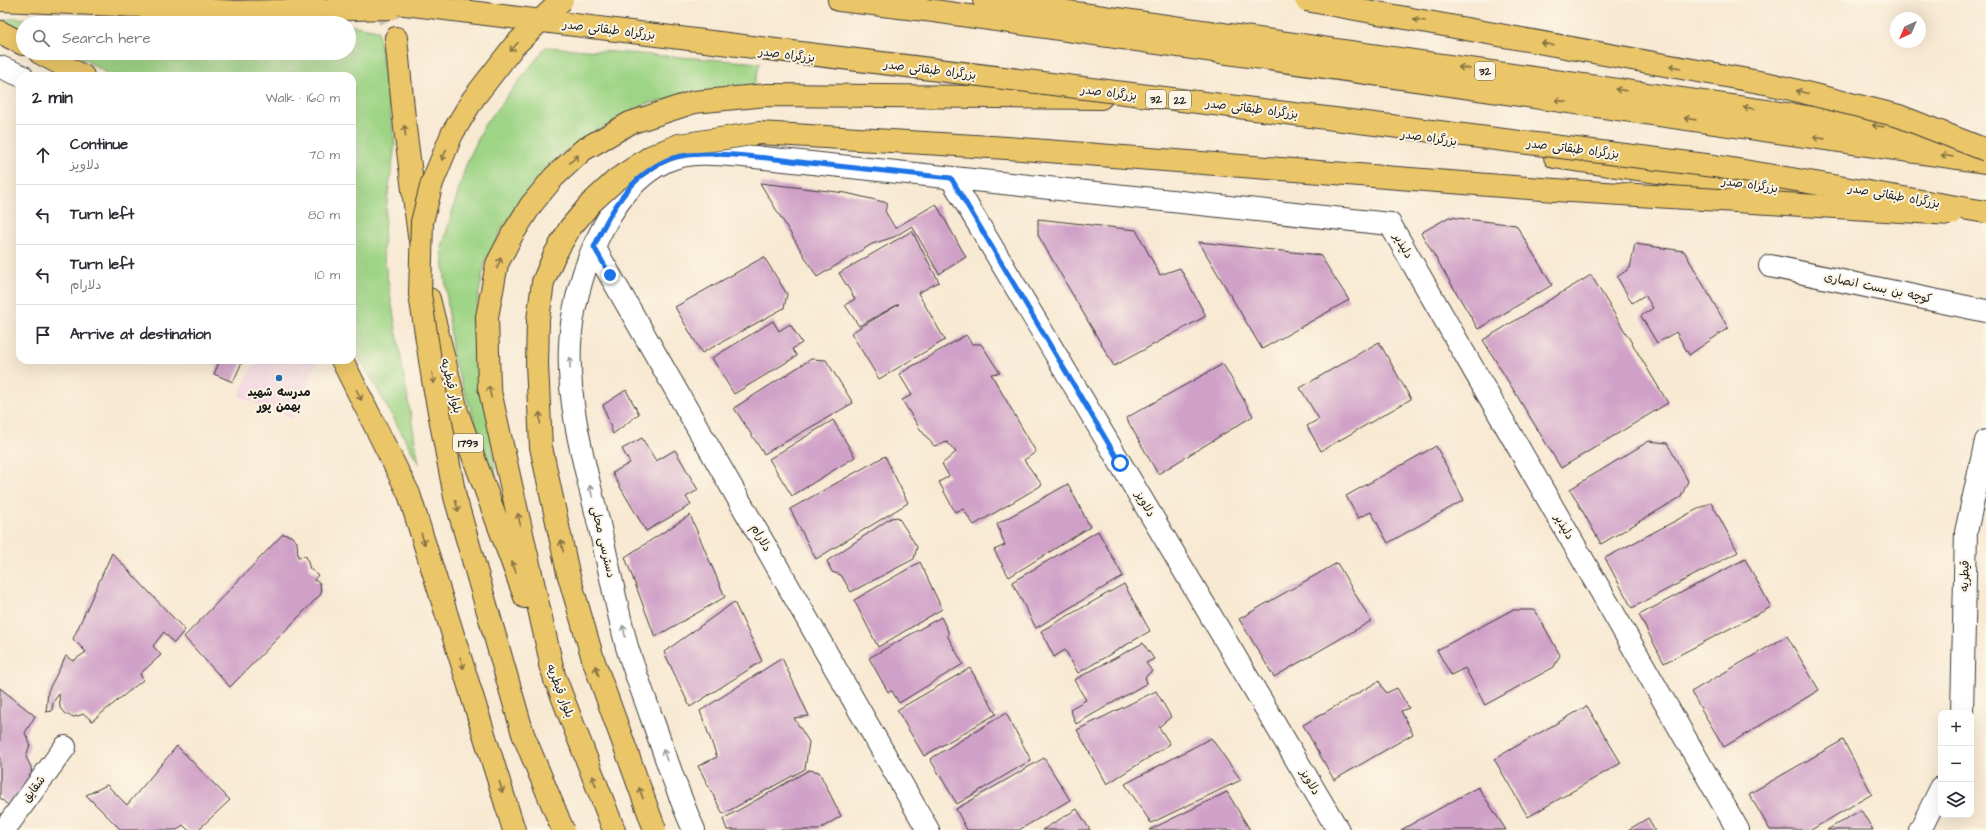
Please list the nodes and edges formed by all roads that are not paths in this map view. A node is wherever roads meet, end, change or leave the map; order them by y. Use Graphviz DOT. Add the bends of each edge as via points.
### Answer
graph roads {
  1 [pos="0,0"];
  2 [pos="324,0"];
  3 [pos="373,0"];
  4 [pos="562,0"];
  5 [pos="839,0"];
  6 [pos="984,0"];
  7 [pos="1306,0"];
  8 [pos="425,7"];
  9 [pos="0,32"];
  10 [pos="396,38"];
  11 [pos="16,40"];
  12 [pos="53,60"];
  13 [pos="0,67"];
  14 [pos="75,72"];
  15 [pos="16,74"];
  16 [pos="1154,98"];
  17 [pos="1986,142"];
  18 [pos="1986,150"];
  19 [pos="1986,162"];
  20 [pos="951,178"];
  21 [pos="1986,212"];
  22 [pos="1986,216"];
  23 [pos="1986,220"];
  24 [pos="1390,224"];
  25 [pos="594,247"];
  26 [pos="1770,266"];
  27 [pos="1986,311"];
  28 [pos="344,364"];
  29 [pos="1986,440"];
  30 [pos="555,680"];
  31 [pos="1962,710"];
  32 [pos="65,747"];
  33 [pos="1938,794"];
  34 [pos="4,830"];
  35 [pos="514,830"];
  36 [pos="563,830"];
  37 [pos="614,830"];
  38 [pos="655,830"];
  39 [pos="694,830"];
  40 [pos="928,830"];
  41 [pos="1338,830"];
  42 [pos="1738,830"];
  43 [pos="1920,830"];
  1 -- 8 [label="main road, bridge" via="235,12"];
  2 -- 16 [label="main road, بزرگراه صدر / 32"];
  3 -- 8 [label="main road, بزرگراه طبقاتی صدر / 22, bridge"];
  4 -- 36 [label="main road, one-way, bridge" via="514,46 473,99 452,134 432,183 422,222 420,294 455,498 523,734"];
  19 -- 5 [label="main road, one-way" via="934,11"];
  17 -- 6 [label="main road, 32, one-way"];
  18 -- 7 [label="main road, one-way, bridge" via="1899,116 1770,84"];
  8 -- 21 [label="main road, بزرگراه طبقاتی صدر / 22, bridge" via="1714,166"];
  9 -- 11 [label="main road"];
  30 -- 10 [label="main road, بلوار قیطریه / 1793, one-way" via="456,408 424,278"];
  12 -- 14 [label="main road"];
  13 -- 15 [label="street"];
  16 -- 23 [label="main road, بزرگراه صدر / 32"];
  30 -- 16 [label="main road, one-way" via="489,387 487,317 497,264 527,211 554,177 583,150 630,123 694,102 767,95"];
  20 -- 24 [label="street, دسترسی محلی"];
  20 -- 25 [label="street, دسترسی محلی" via="755,157 691,155 667,160 635,182 605,222"];
  20 -- 41 [label="street, دلاویز"];
  38 -- 22 [label="main road, one-way, bridge" via="593,659 568,573 541,447 537,364 538,320 543,282 555,254 570,228 591,203 616,180 652,156 679,145 759,133 1007,148 1554,190"];
  24 -- 42 [label="street, دلپذیر"];
  39 -- 25 [label="street, دسترسی محلی, one-way" via="680,800 628,648 579,436 571,382 570,344 576,295"];
  25 -- 40 [label="street, دلارام"];
  26 -- 27 [label="street, کوچه بن بست انصارى"];
  28 -- 35 [label="main road, one-way" via="409,494"];
  29 -- 31 [label="street, قیطریه" via="1966,532"];
  37 -- 30 [label="main road, بلوار قیطریه / 1793, one-way"];
  32 -- 34 [label="street, شقایق"];
  33 -- 43 [label="street"];
}
